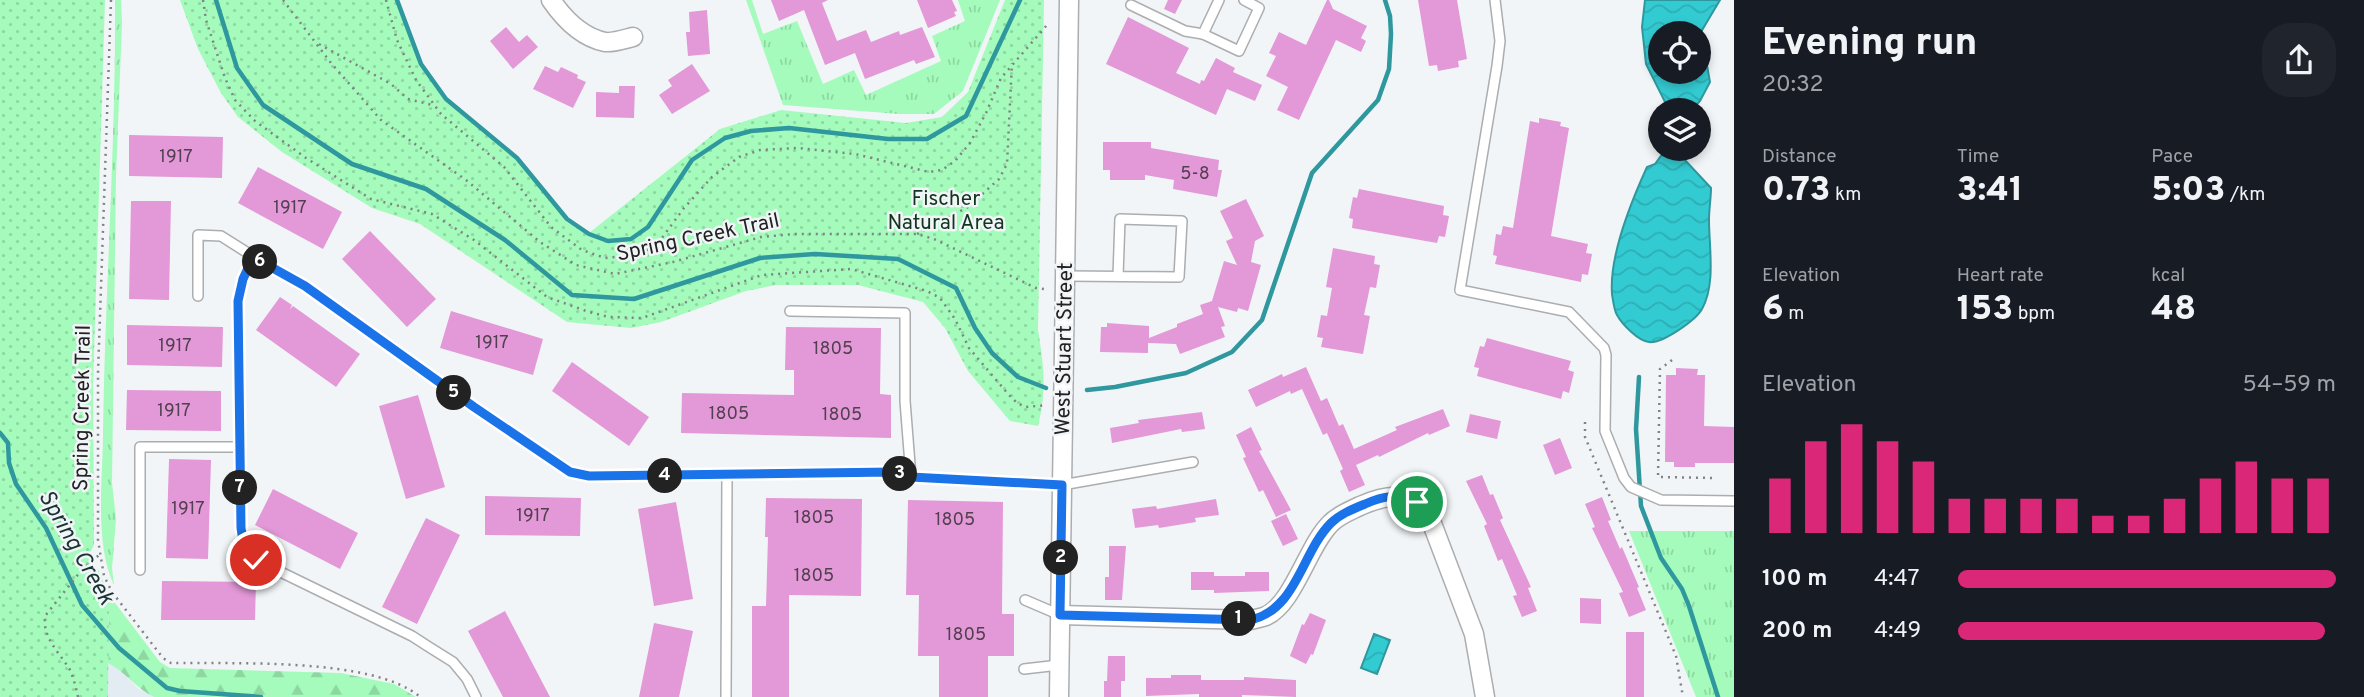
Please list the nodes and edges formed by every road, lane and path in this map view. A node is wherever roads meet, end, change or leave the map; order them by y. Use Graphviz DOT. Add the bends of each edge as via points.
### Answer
graph roads {
  1 [pos="111,0"];
  2 [pos="203,0"];
  3 [pos="283,0"];
  4 [pos="386,0"];
  5 [pos="551,0"];
  6 [pos="1069,0"];
  7 [pos="1219,0"];
  8 [pos="1244,0"];
  9 [pos="1494,0"];
  10 [pos="1131,5"];
  11 [pos="1047,25"];
  12 [pos="1203,34"];
  13 [pos="633,37"];
  14 [pos="316,43"];
  15 [pos="1012,63"];
  16 [pos="435,106"];
  17 [pos="917,234"];
  18 [pos="262,262"];
  19 [pos="1066,276"];
  20 [pos="1118,276"];
  21 [pos="1044,289"];
  22 [pos="198,296"];
  23 [pos="790,311"];
  24 [pos="1672,360"];
  25 [pos="1047,405"];
  26 [pos="1585,422"];
  27 [pos="239,447"];
  28 [pos="1193,462"];
  29 [pos="727,475"];
  30 [pos="911,477"];
  31 [pos="1712,478"];
  32 [pos="1062,485"];
  33 [pos="1734,501"];
  34 [pos="100,555"];
  35 [pos="140,570"];
  36 [pos="1025,600"];
  37 [pos="1060,615"];
  38 [pos="1059,665"];
  39 [pos="1024,669"];
  40 [pos="78,697"];
  41 [pos="420,697"];
  42 [pos="476,697"];
  43 [pos="726,697"];
  44 [pos="1059,697"];
  45 [pos="1485,697"];
  46 [pos="1683,697"];
  1 -- 34 [label="path, Spring Creek Trail" via="98,373"];
  2 -- 25 [label="path" via="225,78 235,100 255,121 371,199 432,214 547,297 609,317 642,318 762,275 851,270 940,298 969,348 1009,395 1026,407"];
  3 -- 14 [label="path, Spring Creek Trail"];
  4 -- 16 [label="path" via="397,40"];
  5 -- 13 [label="street" via="581,32 606,43"];
  6 -- 19 [label="street, West Stuart Street"];
  7 -- 12 [label="lane"];
  8 -- 12 [label="lane" via="1259,8 1239,51"];
  9 -- 33 [label="lane" via="1500,41 1460,290 1569,312 1604,348 1605,431 1631,487 1661,500"];
  10 -- 12 [label="lane"];
  11 -- 15 [label="path"];
  14 -- 16 [label="path" via="391,84 408,99"];
  14 -- 17 [label="path, Spring Creek Trail" via="381,120 576,265 615,274 761,237"];
  15 -- 16 [label="path" via="1000,78 970,143 943,170 929,172 855,154 798,148 760,150 739,157 712,177 656,246 635,255 605,257 582,250 551,227 504,167"];
  15 -- 17 [label="path" via="1007,164 999,179 968,207"];
  17 -- 21 [label="path, Spring Creek Trail"];
  18 -- 22 [label="lane" via="221,236 198,235"];
  18 -- 27 [label="lane" via="250,264 238,301"];
  18 -- 29 [label="lane" via="305,286 570,472 589,476"];
  19 -- 20 [label="lane"];
  19 -- 32 [label="street, West Stuart Street"];
  20 -- 20 [label="lane" via="1180,277 1182,221 1119,219"];
  23 -- 30 [label="lane" via="905,313"];
  24 -- 31 [label="path" via="1660,369 1658,477"];
  26 -- 46 [label="path" via="1585,437 1676,656"];
  27 -- 35 [label="lane" via="140,447"];
  27 -- 42 [label="lane" via="241,528 244,547 256,560 453,662"];
  28 -- 32 [label="lane"];
  29 -- 30 [label="lane" via="892,472"];
  29 -- 43 [label="lane"];
  30 -- 32 [label="lane"];
  32 -- 37 [label="street, West Stuart Street"];
  34 -- 40 [label="path" via="45,615 46,631 75,681"];
  34 -- 41 [label="path, Spring Creek Trail" via="112,592 171,663 352,671 390,679"];
  36 -- 37 [label="lane"];
  37 -- 38 [label="street, West Stuart Street"];
  37 -- 45 [label="street" via="1264,617 1283,600 1332,521 1374,500 1405,496 1428,513 1474,634"];
  38 -- 39 [label="lane"];
  38 -- 44 [label="street, West Stuart Street"];
}
